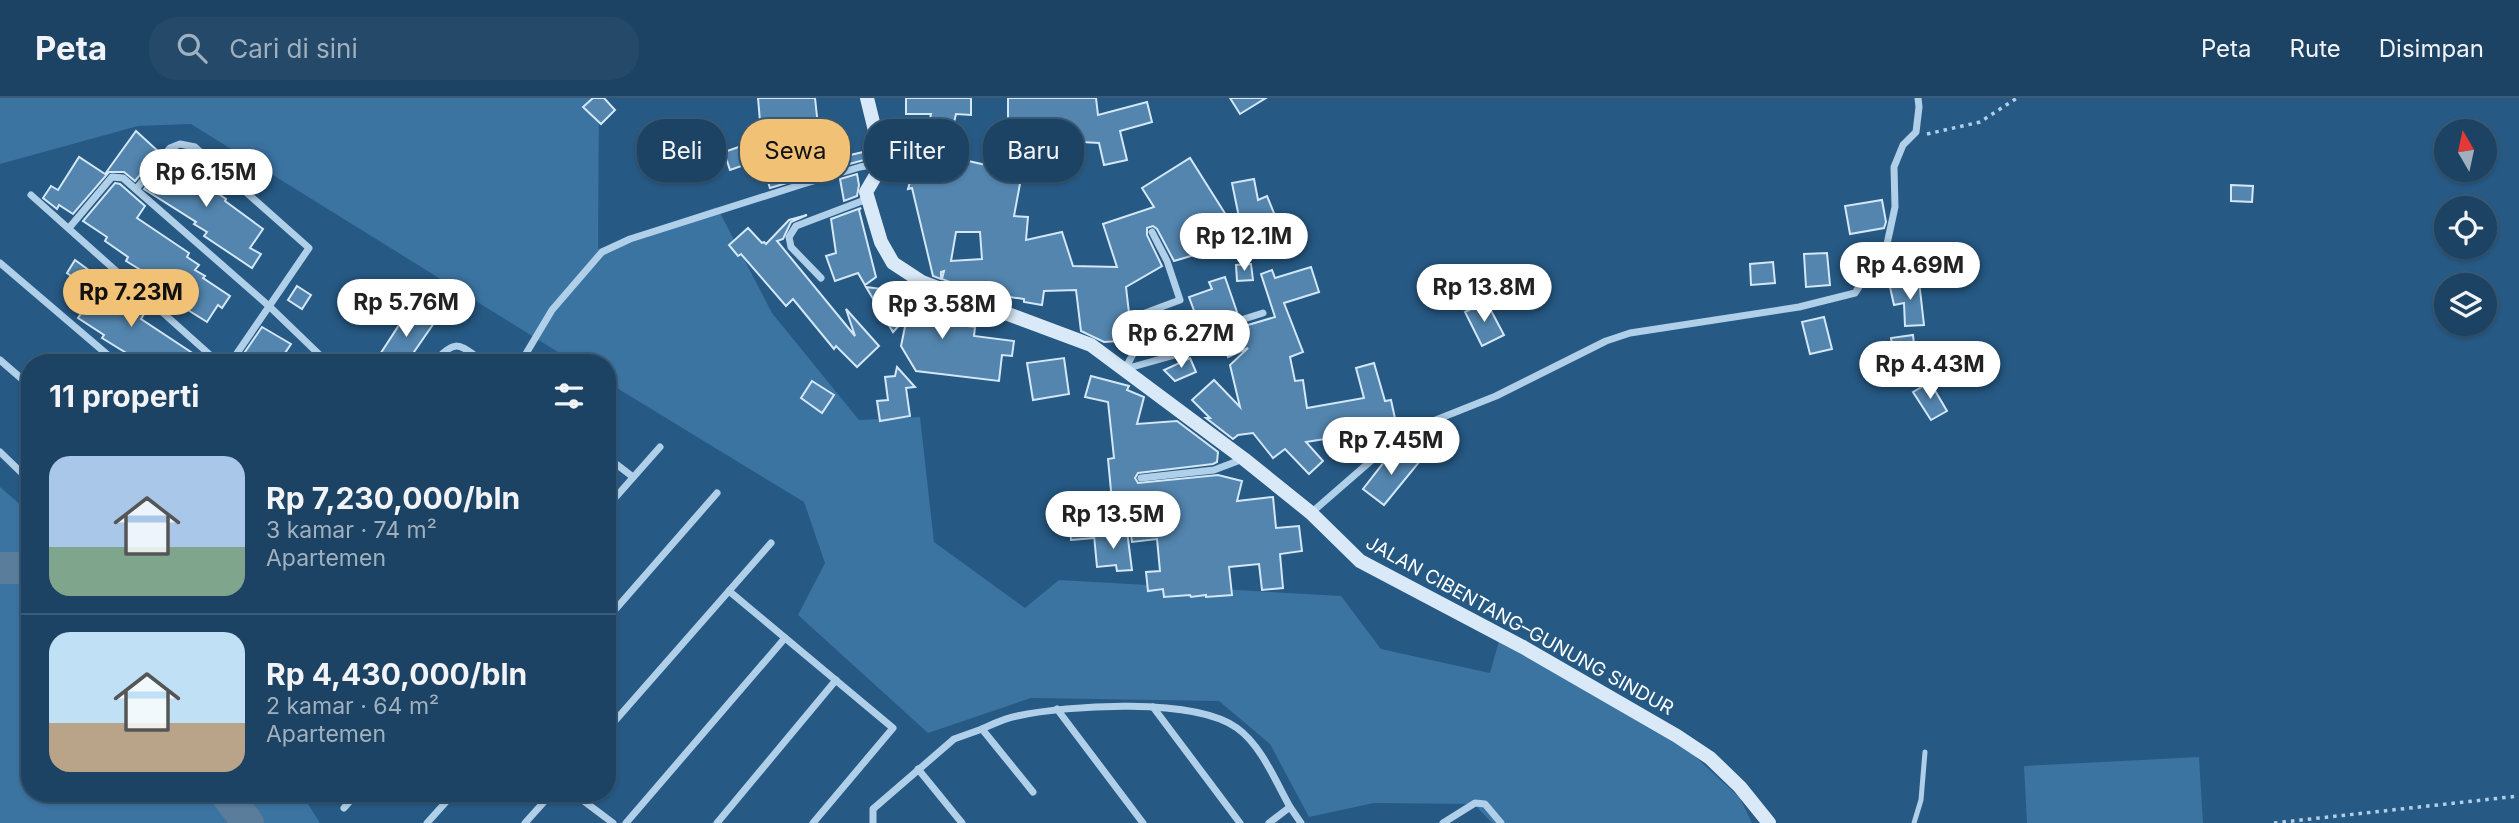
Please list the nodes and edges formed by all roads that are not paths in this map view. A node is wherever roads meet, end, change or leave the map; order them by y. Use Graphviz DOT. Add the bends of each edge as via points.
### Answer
graph roads {
  1 [pos="867,98"];
  2 [pos="1918,98"];
  3 [pos="872,119"];
  4 [pos="864,166"];
  5 [pos="872,182"];
  6 [pos="137,188"];
  7 [pos="866,192"];
  8 [pos="31,195"];
  9 [pos="69,228"];
  10 [pos="1152,232"];
  11 [pos="0,263"];
  12 [pos="821,278"];
  13 [pos="270,307"];
  14 [pos="1263,313"];
  15 [pos="107,354"];
  16 [pos="209,354"];
  17 [pos="237,354"];
  18 [pos="319,354"];
  19 [pos="441,354"];
  20 [pos="472,354"];
  21 [pos="526,354"];
  22 [pos="0,360"];
  23 [pos="1125,369"];
  24 [pos="21,378"];
  25 [pos="660,447"];
  26 [pos="0,452"];
  27 [pos="1244,459"];
  28 [pos="616,464"];
  29 [pos="21,472"];
  30 [pos="633,477"];
  31 [pos="1141,478"];
  32 [pos="717,494"];
  33 [pos="616,497"];
  34 [pos="1311,513"];
  35 [pos="771,542"];
  36 [pos="729,591"];
  37 [pos="616,609"];
  38 [pos="785,638"];
  39 [pos="836,680"];
  40 [pos="1153,708"];
  41 [pos="1058,709"];
  42 [pos="616,720"];
  43 [pos="982,729"];
  44 [pos="1925,752"];
  45 [pos="918,768"];
  46 [pos="1033,792"];
  47 [pos="349,802"];
  48 [pos="446,802"];
  49 [pos="544,802"];
  50 [pos="585,802"];
  51 [pos="1290,807"];
  52 [pos="344,808"];
  53 [pos="815,822"];
  54 [pos="427,823"];
  55 [pos="525,823"];
  56 [pos="613,823"];
  57 [pos="626,823"];
  58 [pos="717,823"];
  59 [pos="873,823"];
  60 [pos="962,823"];
  61 [pos="1143,823"];
  62 [pos="1240,823"];
  63 [pos="1269,823"];
  64 [pos="1301,823"];
  65 [pos="1443,823"];
  66 [pos="1501,823"];
  67 [pos="1769,823"];
  68 [pos="1914,823"];
  1 -- 3 [label="street"];
  2 -- 34 [label="street" via="1916,132 1903,145 1894,167 1895,207 1887,244 1855,293 1606,341 1496,396 1403,433"];
  4 -- 21 [label="street" via="630,239 603,252 552,310"];
  5 -- 7 [label="street"];
  6 -- 9 [label="street" via="123,178 112,177"];
  6 -- 13 [label="street"];
  6 -- 13 [label="street" via="170,148 180,144 195,147 309,248"];
  7 -- 12 [label="street" via="862,201 796,226 789,237 791,247"];
  7 -- 23 [label="street, JALAN CIBENTANG–GUNUNG SINDUR" via="881,242 893,263 922,282 1091,345"];
  8 -- 9 [label="street"];
  9 -- 16 [label="street"];
  10 -- 23 [label="street" via="1180,300 1136,316 1140,341"];
  11 -- 15 [label="street"];
  13 -- 17 [label="street"];
  13 -- 18 [label="street"];
  14 -- 23 [label="street" via="1209,330 1207,344 1199,348"];
  19 -- 20 [label="street" via="453,345"];
  22 -- 24 [label="street"];
  23 -- 27 [label="street, JALAN CIBENTANG–GUNUNG SINDUR"];
  25 -- 30 [label="street"];
  26 -- 29 [label="street"];
  27 -- 31 [label="street" via="1214,470"];
  27 -- 34 [label="street, JALAN CIBENTANG–GUNUNG SINDUR"];
  28 -- 30 [label="street"];
  30 -- 33 [label="street"];
  32 -- 37 [label="street"];
  34 -- 67 [label="street, JALAN CIBENTANG–GUNUNG SINDUR" via="1360,561 1523,647 1710,758"];
  35 -- 36 [label="street"];
  36 -- 38 [label="street"];
  36 -- 42 [label="street"];
  38 -- 39 [label="street"];
  38 -- 57 [label="street"];
  39 -- 53 [label="street" via="893,728"];
  39 -- 58 [label="street"];
  40 -- 41 [label="street"];
  40 -- 51 [label="street" via="1212,715 1238,728 1263,757"];
  40 -- 62 [label="street"];
  41 -- 43 [label="street" via="1014,716"];
  41 -- 61 [label="street"];
  43 -- 45 [label="street" via="954,739"];
  43 -- 46 [label="street"];
  44 -- 68 [label="lane"];
  45 -- 59 [label="street" via="873,809"];
  45 -- 60 [label="street"];
  47 -- 52 [label="street"];
  48 -- 54 [label="street"];
  49 -- 55 [label="street"];
  50 -- 56 [label="street"];
  51 -- 63 [label="street"];
  51 -- 64 [label="street"];
  65 -- 66 [label="street" via="1475,803 1486,804"];
}
